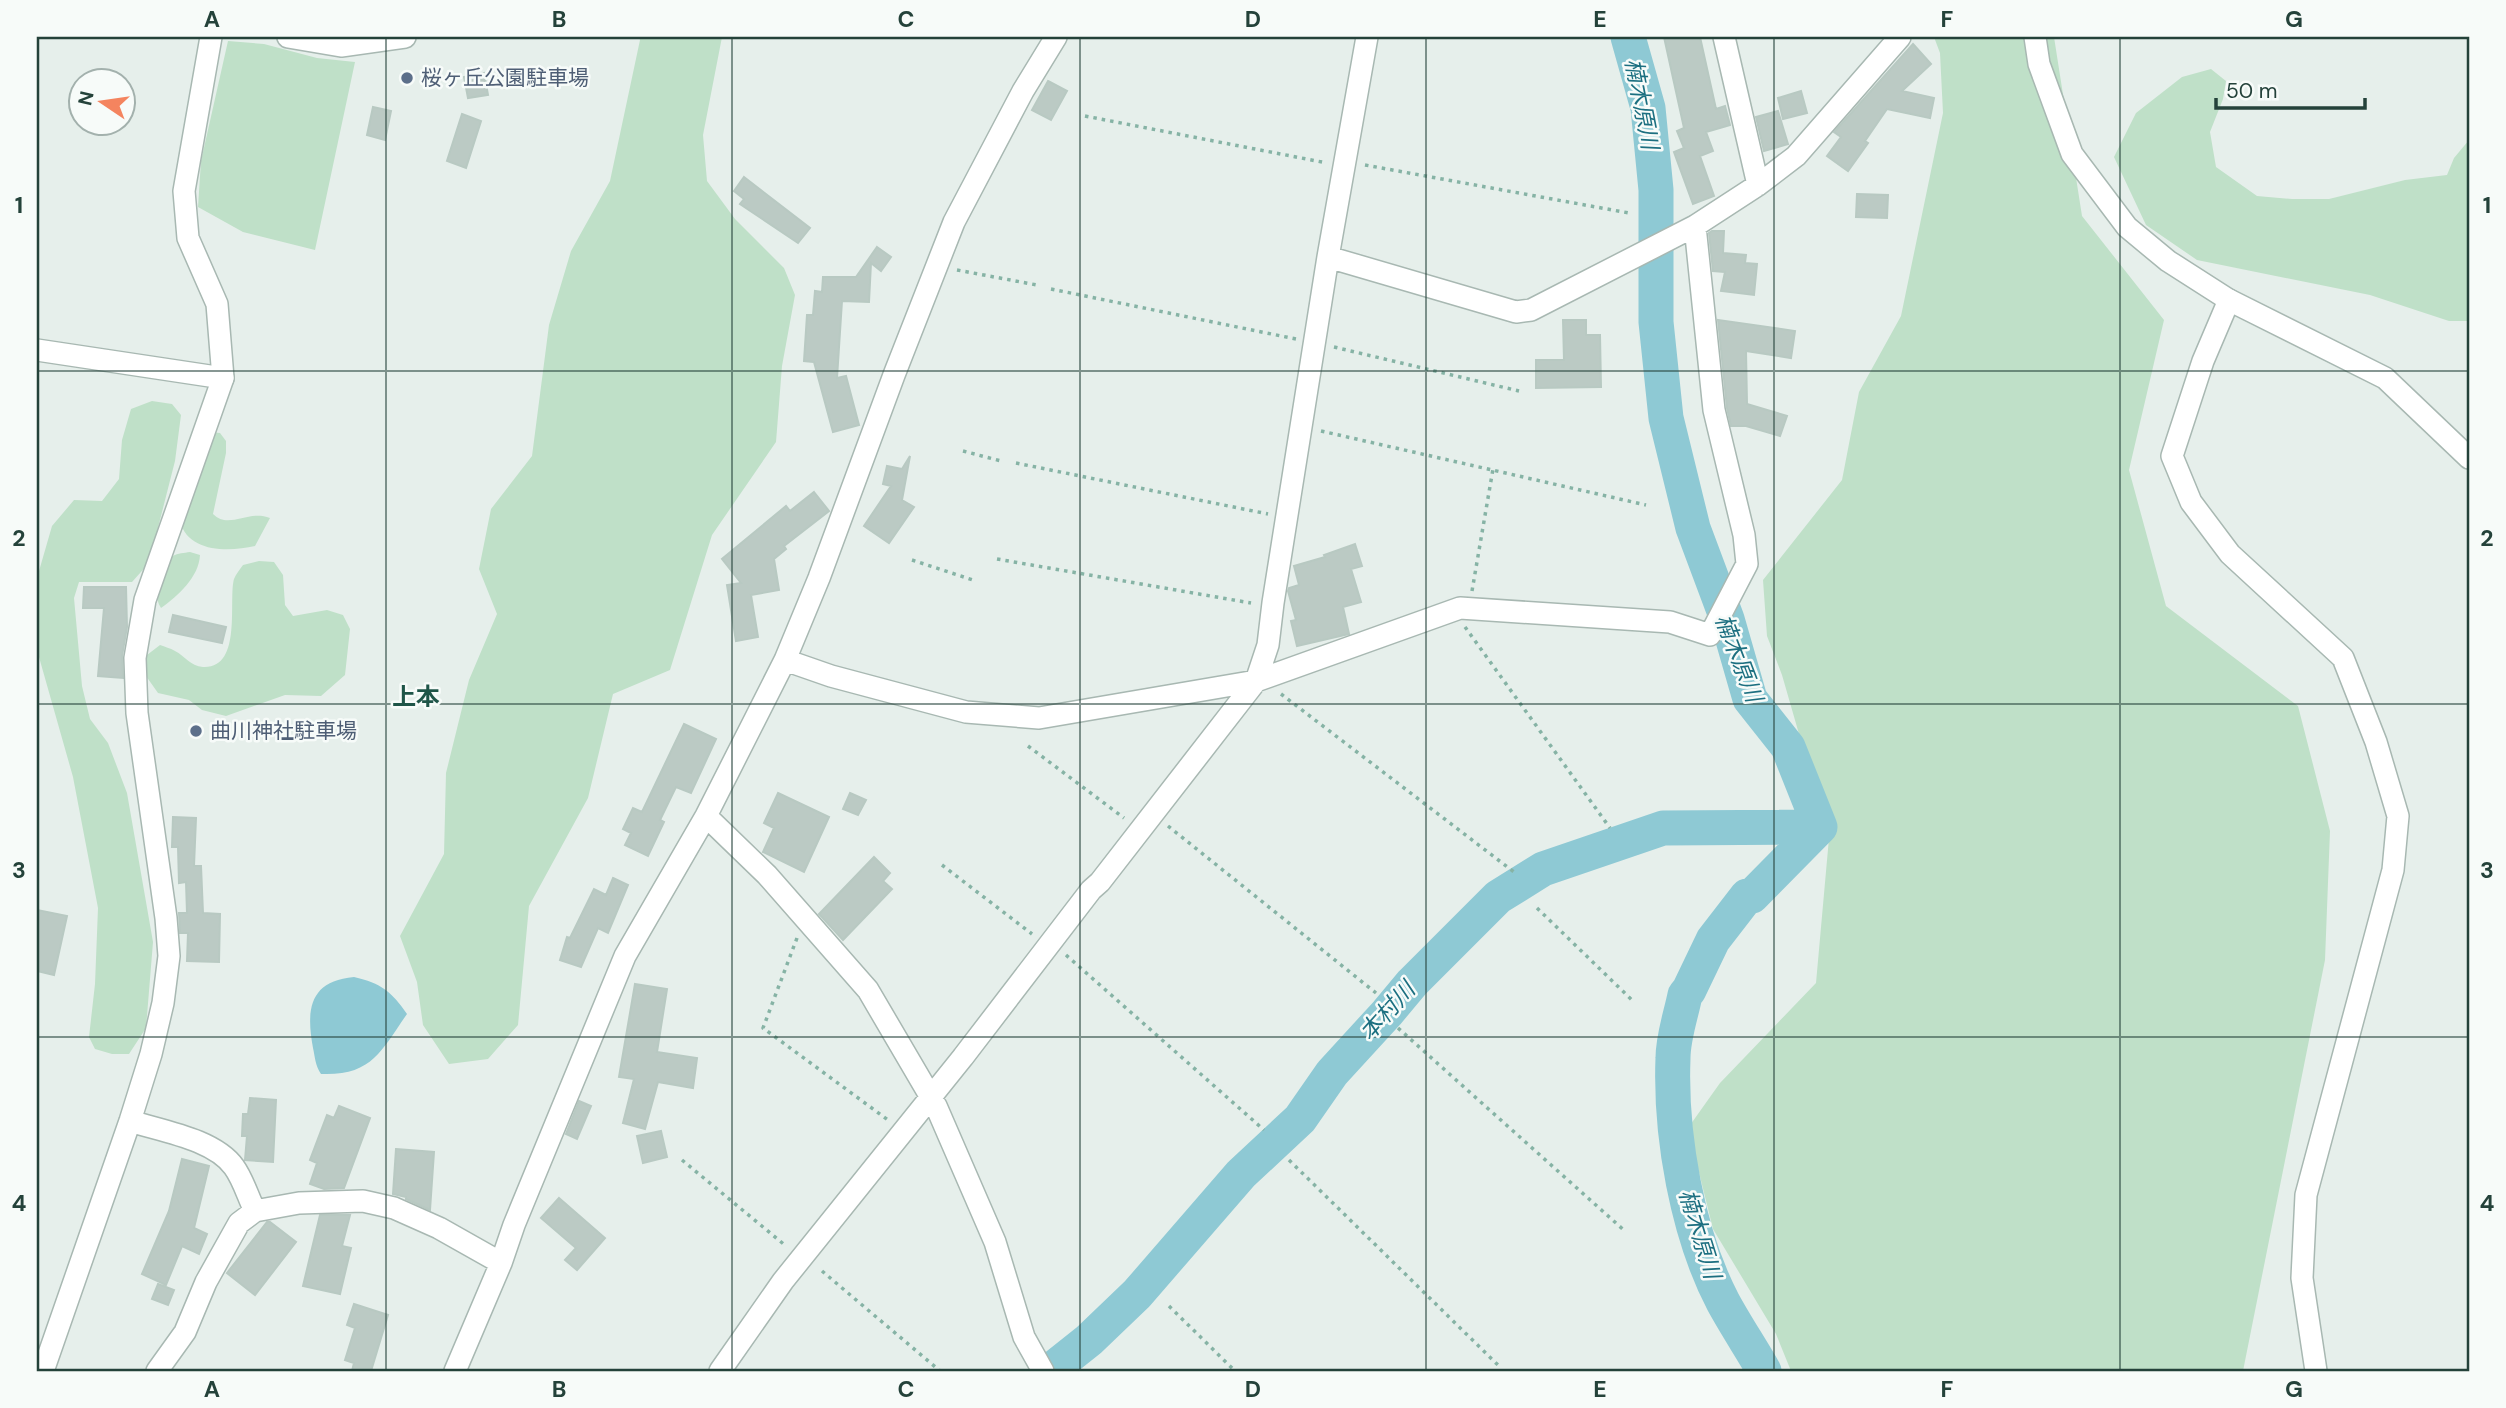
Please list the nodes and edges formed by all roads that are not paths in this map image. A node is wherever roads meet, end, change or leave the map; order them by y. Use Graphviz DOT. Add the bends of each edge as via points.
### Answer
graph roads {
  1 [pos="211,37"];
  2 [pos="288,37"];
  3 [pos="405,37"];
  4 [pos="1056,37"];
  5 [pos="1367,37"];
  6 [pos="1724,37"];
  7 [pos="1900,37"];
  8 [pos="2035,37"];
  9 [pos="340,41"];
  10 [pos="1758,185"];
  11 [pos="1688,230"];
  12 [pos="1328,257"];
  13 [pos="2229,300"];
  14 [pos="37,350"];
  15 [pos="223,378"];
  16 [pos="2469,458"];
  17 [pos="785,660"];
  18 [pos="1256,681"];
  19 [pos="706,816"];
  20 [pos="930,1096"];
  21 [pos="130,1121"];
  22 [pos="255,1211"];
  23 [pos="501,1263"];
  24 [pos="43,1371"];
  25 [pos="157,1371"];
  26 [pos="454,1371"];
  27 [pos="720,1371"];
  28 [pos="1044,1371"];
  29 [pos="2316,1371"];
  1 -- 15 [label="street" via="184,191 188,238 217,304"];
  2 -- 9 [label="street"];
  3 -- 9 [label="street"];
  4 -- 17 [label="street" via="954,222"];
  5 -- 12 [label="street"];
  6 -- 10 [label="street"];
  7 -- 10 [label="street" via="1796,156"];
  8 -- 13 [label="street" via="2039,64 2072,154 2127,227 2168,261"];
  10 -- 11 [label="street"];
  11 -- 12 [label="street" via="1531,310 1516,312"];
  11 -- 18 [label="street" via="1714,410 1747,564 1710,635 1670,622 1460,608"];
  12 -- 18 [label="street" via="1268,645"];
  13 -- 16 [label="street" via="2385,378"];
  13 -- 29 [label="street" via="2172,456 2191,502 2230,554 2343,658 2376,742 2398,816 2393,870 2306,1195 2302,1278"];
  14 -- 15 [label="street"];
  15 -- 21 [label="street" via="145,600 135,658 137,713 169,956 160,1016"];
  17 -- 18 [label="street" via="966,712 1039,718"];
  17 -- 19 [label="street"];
  18 -- 20 [label="street"];
  19 -- 20 [label="street" via="767,875 868,990"];
  19 -- 23 [label="street" via="625,956"];
  20 -- 27 [label="street" via="783,1281"];
  20 -- 28 [label="street" via="995,1242 1024,1338"];
  21 -- 22 [label="street" via="214,1150 233,1166"];
  21 -- 24 [label="street"];
  22 -- 23 [label="street" via="299,1203 363,1201 394,1208 439,1228"];
  22 -- 25 [label="street" via="239,1223 185,1332"];
  23 -- 26 [label="street"];
}
